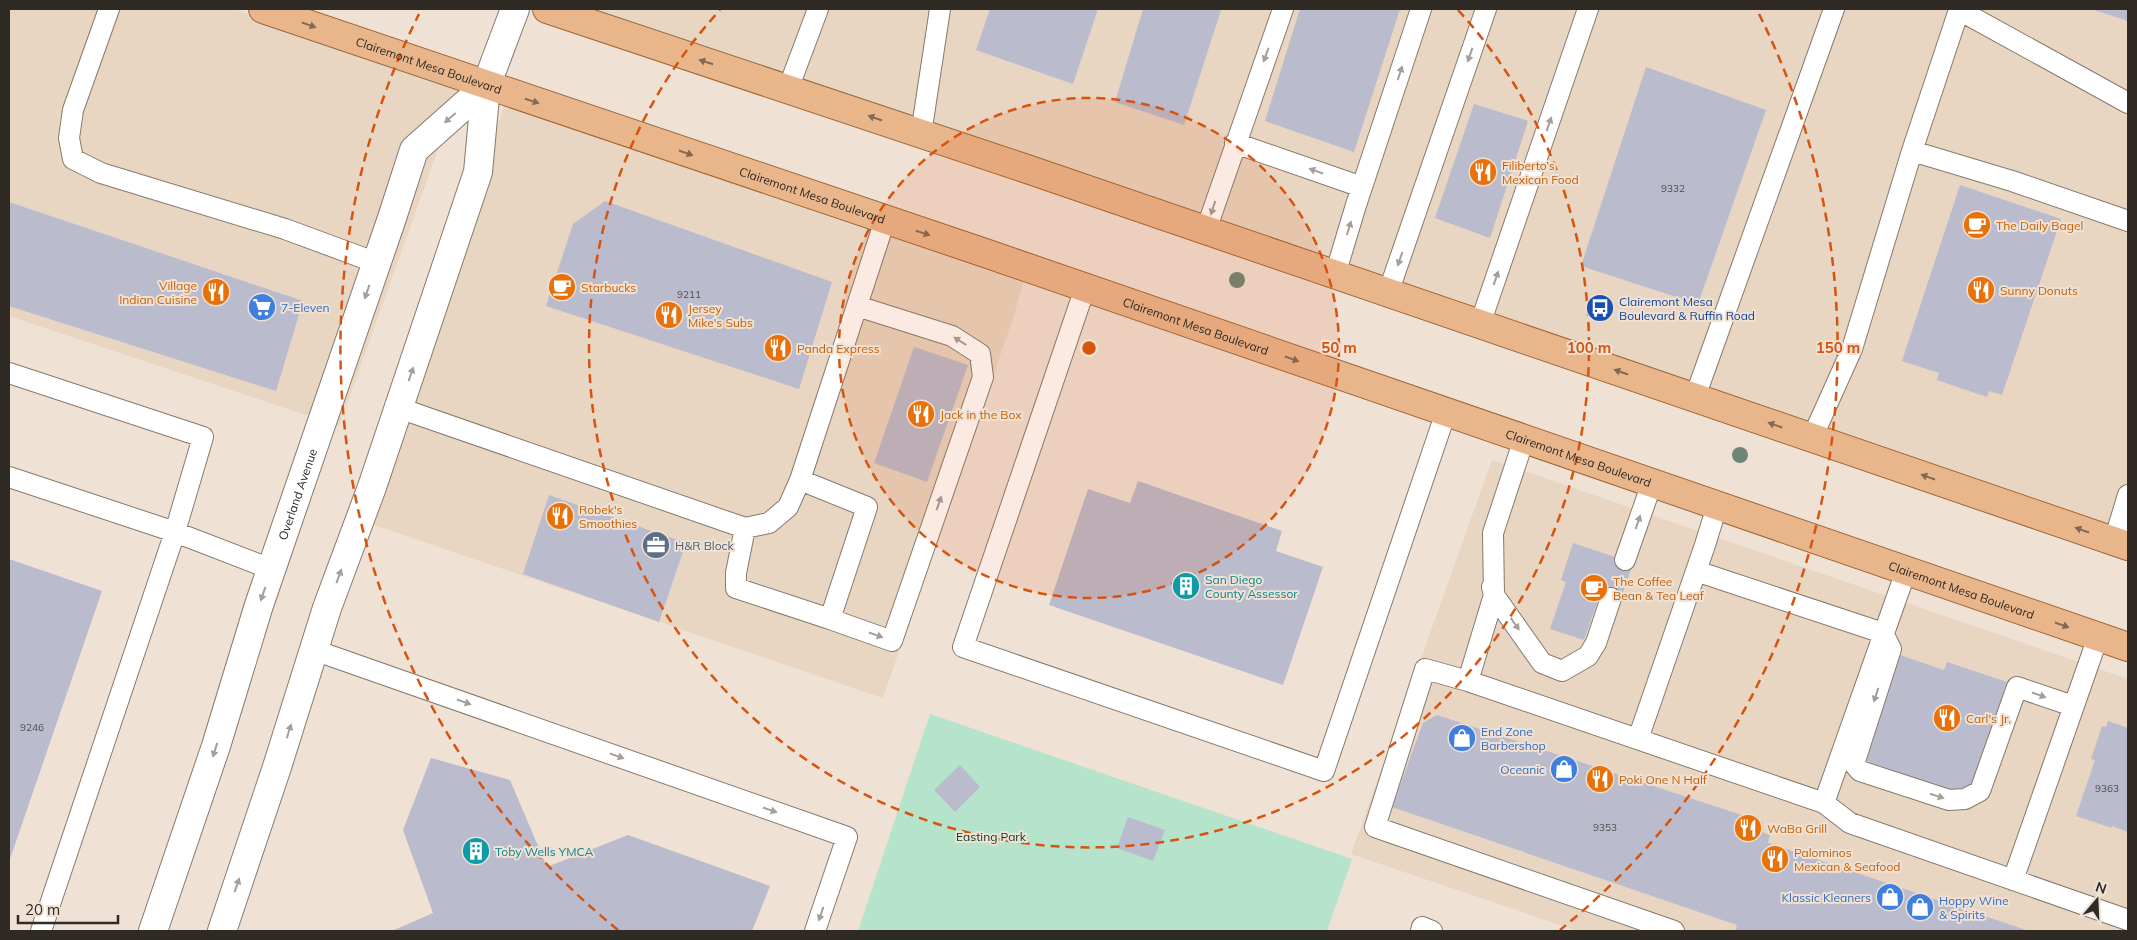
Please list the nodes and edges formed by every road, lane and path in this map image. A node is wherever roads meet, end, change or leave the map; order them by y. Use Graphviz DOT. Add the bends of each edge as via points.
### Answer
graph roads {
  1 [pos="109,9"];
  2 [pos="263,9"];
  3 [pos="514,9"];
  4 [pos="547,9"];
  5 [pos="818,9"];
  6 [pos="940,9"];
  7 [pos="1283,9"];
  8 [pos="1421,9"];
  9 [pos="1486,9"];
  10 [pos="1588,9"];
  11 [pos="1834,9"];
  12 [pos="1959,9"];
  13 [pos="486,86"];
  14 [pos="788,89"];
  15 [pos="2128,103"];
  16 [pos="921,134"];
  17 [pos="1235,143"];
  18 [pos="1912,151"];
  19 [pos="1362,186"];
  20 [pos="885,220"];
  21 [pos="2128,221"];
  22 [pos="1206,230"];
  23 [pos="377,263"];
  24 [pos="1335,274"];
  25 [pos="1085,288"];
  26 [pos="1388,293"];
  27 [pos="857,306"];
  28 [pos="1480,324"];
  29 [pos="9,373"];
  30 [pos="1695,397"];
  31 [pos="399,408"];
  32 [pos="1446,412"];
  33 [pos="1812,438"];
  34 [pos="1524,439"];
  35 [pos="9,477"];
  36 [pos="800,480"];
  37 [pos="1652,483"];
  38 [pos="2128,495"];
  39 [pos="1717,506"];
  40 [pos="745,528"];
  41 [pos="175,532"];
  42 [pos="2121,543"];
  43 [pos="1625,560"];
  44 [pos="272,569"];
  45 [pos="1696,571"];
  46 [pos="1906,571"];
  47 [pos="1494,595"];
  48 [pos="1612,598"];
  49 [pos="830,619"];
  50 [pos="1883,633"];
  51 [pos="2098,637"];
  52 [pos="2128,647"];
  53 [pos="314,650"];
  54 [pos="1468,681"];
  55 [pos="2073,706"];
  56 [pos="1638,739"];
  57 [pos="1824,803"];
  58 [pos="2013,880"];
  59 [pos="2128,920"];
  60 [pos="41,931"];
  61 [pos="153,931"];
  62 [pos="222,931"];
  63 [pos="815,931"];
  64 [pos="1421,931"];
  65 [pos="1432,931"];
  66 [pos="1674,931"];
  1 -- 23 [label="lane" via="73,110 70,138 73,159 101,173 285,229"];
  2 -- 13 [label="main road, Clairemont Mesa Boulevard, one-way"];
  3 -- 13 [label="street, Overland Avenue"];
  14 -- 4 [label="main road, one-way"];
  5 -- 14 [label="lane"];
  6 -- 16 [label="lane"];
  7 -- 17 [label="lane, one-way"];
  19 -- 8 [label="lane, one-way"];
  9 -- 26 [label="lane, one-way"];
  28 -- 10 [label="lane, one-way"];
  11 -- 30 [label="lane"];
  12 -- 15 [label="lane"];
  12 -- 18 [label="lane"];
  13 -- 20 [label="main road, Clairemont Mesa Boulevard, one-way"];
  13 -- 23 [label="street, Overland Avenue, one-way" via="414,150"];
  31 -- 13 [label="street, Overland Avenue, one-way" via="478,172"];
  16 -- 14 [label="main road, one-way"];
  16 -- 22 [label="main road"];
  19 -- 17 [label="lane, one-way"];
  17 -- 22 [label="lane, one-way"];
  18 -- 21 [label="lane"];
  18 -- 33 [label="lane" via="1852,349"];
  24 -- 19 [label="lane, one-way"];
  20 -- 25 [label="main road, Clairemont Mesa Boulevard, one-way"];
  20 -- 27 [label="lane"];
  22 -- 24 [label="main road"];
  23 -- 44 [label="street, Overland Avenue, one-way"];
  24 -- 26 [label="main road"];
  25 -- 32 [label="main road, Clairemont Mesa Boulevard, one-way"];
  25 -- 32 [label="lane" via="963,647 1324,771"];
  26 -- 28 [label="main road"];
  27 -- 36 [label="lane"];
  49 -- 27 [label="lane, one-way" via="892,640 983,377 980,354 952,336"];
  30 -- 28 [label="main road, one-way"];
  29 -- 41 [label="lane" via="203,438"];
  33 -- 30 [label="main road, one-way"];
  31 -- 40 [label="lane"];
  53 -- 31 [label="street, Overland Avenue, one-way"];
  32 -- 34 [label="main road, Clairemont Mesa Boulevard"];
  42 -- 33 [label="main road, one-way"];
  34 -- 37 [label="main road, Clairemont Mesa Boulevard"];
  34 -- 47 [label="lane" via="1492,533"];
  35 -- 41 [label="lane"];
  36 -- 40 [label="lane" via="788,507 769,523"];
  36 -- 49 [label="lane" via="867,507"];
  37 -- 39 [label="main road, Clairemont Mesa Boulevard"];
  43 -- 37 [label="lane, one-way"];
  38 -- 42 [label="lane"];
  39 -- 45 [label="lane"];
  39 -- 46 [label="main road, Clairemont Mesa Boulevard"];
  40 -- 49 [label="lane" via="736,588"];
  41 -- 44 [label="lane"];
  41 -- 60 [label="lane"];
  44 -- 61 [label="street, Overland Avenue, one-way"];
  45 -- 50 [label="lane"];
  45 -- 56 [label="lane"];
  46 -- 50 [label="lane"];
  46 -- 51 [label="main road, Clairemont Mesa Boulevard, one-way"];
  47 -- 48 [label="lane, one-way" via="1542,663 1562,671 1588,656"];
  47 -- 54 [label="lane"];
  50 -- 55 [label="lane, one-way" via="1891,649 1854,764 1860,771 1949,800 1966,799 1980,792 2017,687"];
  50 -- 57 [label="lane"];
  51 -- 52 [label="main road, Clairemont Mesa Boulevard"];
  51 -- 55 [label="lane"];
  62 -- 53 [label="street, Overland Avenue, one-way"];
  53 -- 63 [label="lane, one-way" via="847,836"];
  54 -- 56 [label="lane"];
  54 -- 66 [label="lane" via="1425,669 1375,828"];
  55 -- 58 [label="lane"];
  56 -- 57 [label="lane"];
  57 -- 58 [label="lane" via="1850,823"];
  58 -- 59 [label="lane"];
  64 -- 65 [label="lane" via="1422,927"];
}
